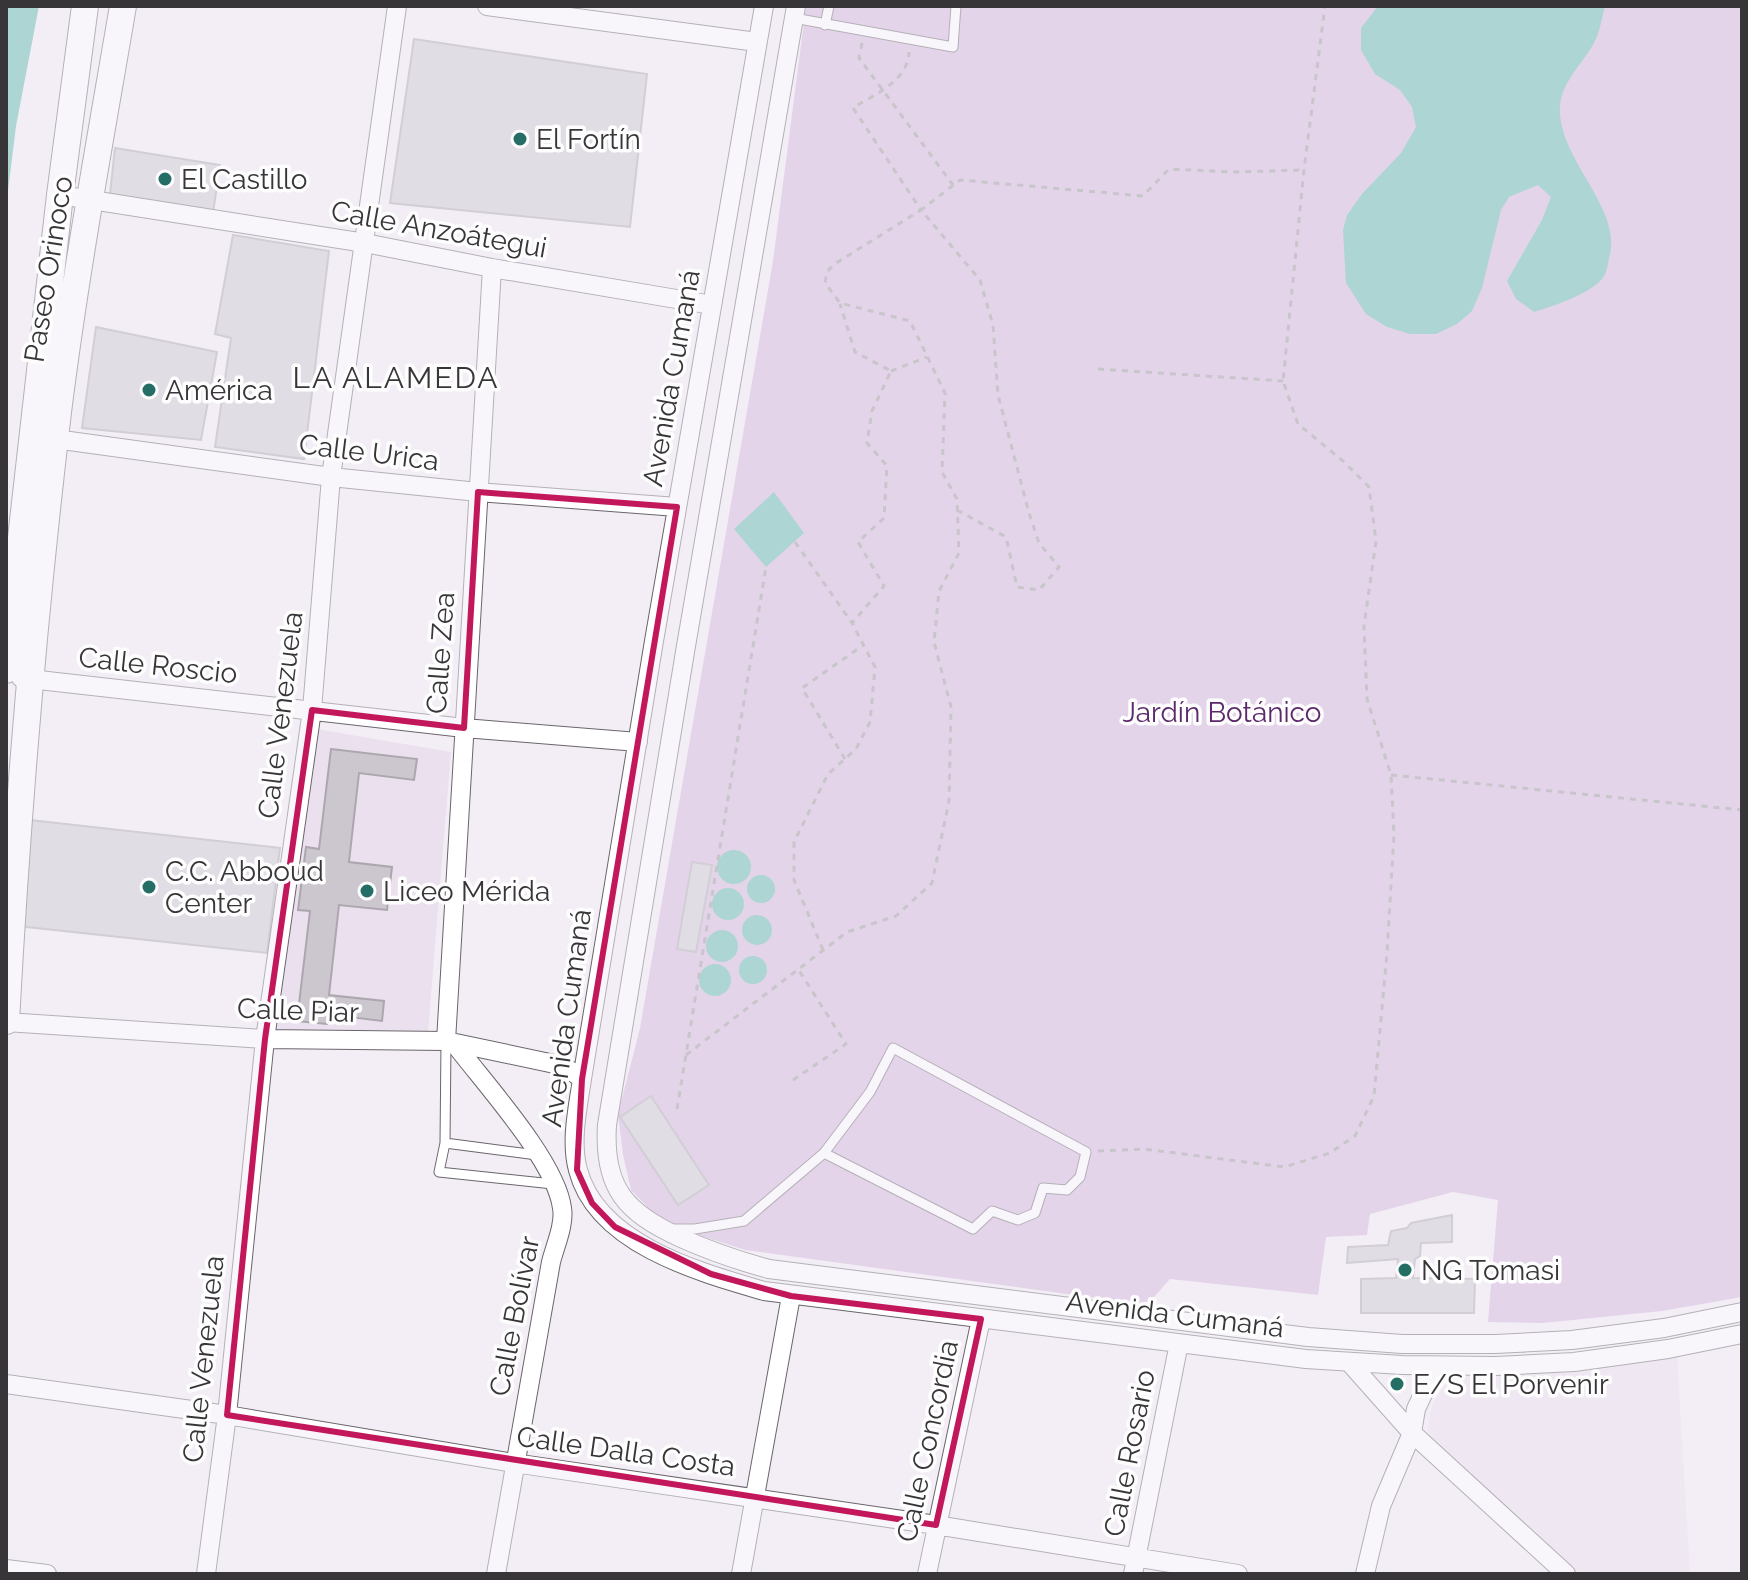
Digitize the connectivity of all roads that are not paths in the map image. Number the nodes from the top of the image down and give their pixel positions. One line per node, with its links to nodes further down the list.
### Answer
1 (85, 6): 11 (street, Paseo Orinoco)
2 (123, 6): 12 (street, Paseo Orinoco)
3 (397, 6): 13 (street, Calle Venezuela)
4 (487, 6): 10 (street)
5 (764, 6): 10 (street, Avenida Cumaná)
6 (829, 6): 9 (lane)
7 (956, 6): 9 (lane)
8 (795, 12): 9 (lane); 33 (street, Avenida Cumaná)
9 (825, 25)
10 (757, 42): 15 (street, Avenida Cumaná)
11 (60, 195): 12 (street, Calle Anzoátegui); 20 (street, Paseo Orinoco)
12 (91, 198): 13 (street, Calle Anzoátegui); 16 (street, Paseo Orinoco)
13 (365, 243): 14 (street, Calle Anzoátegui); 17 (street, Calle Venezuela)
14 (492, 268): 15 (street, Calle Anzoátegui); 18 (street, Calle Zea)
15 (712, 305): 19 (street, Avenida Cumaná)
16 (55, 439): 17 (street, Calle Urica); 21 (street, Paseo Orinoco)
17 (331, 477): 18 (street, Calle Urica); 22 (street, Calle Venezuela)
18 (478, 492): 19 (street, Calle Urica); 23 (street, Calle Zea)
19 (677, 507): 24 (street, Avenida Cumaná)
20 (6, 670)
21 (19, 678): 22 (street, Calle Roscio); 25 (street, Paseo Orinoco)
22 (312, 710): 23 (street, Calle Roscio); 26 (street, Calle Venezuela)
23 (464, 728): 24 (street, Calle Roscio); 27 (street, Calle Zea)
24 (638, 742): 28 (street, Avenida Cumaná)
25 (6, 1021): 26 (street, Calle Piar)
26 (265, 1039): 27 (street, Calle Piar); 42 (street, Calle Venezuela)
27 (450, 1042): 28 (street, Calle Piar); 29 (lane); 31 (street)
28 (582, 1079): 34 (street, Avenida Cumaná)
29 (445, 1143): 31 (lane); 32 (lane)
30 (824, 1153): 30 (lane); 33 (lane)
31 (540, 1155): 32 (street)
32 (557, 1184): 44 (street, Calle Bolívar)
33 (662, 1229): 35 (street, Avenida Cumaná)
34 (791, 1296): 36 (street, Avenida Cumaná); 45 (street)
35 (1742, 1312)
36 (981, 1319): 38 (street, Avenida Cumaná); 46 (street, Calle Concordia)
37 (1742, 1334): 40 (street, Avenida Cumaná)
38 (1179, 1343): 39 (street, Avenida Cumaná); 47 (street, Calle Rosario)
39 (1349, 1362): 40 (street, Avenida Cumaná); 43 (street)
40 (1436, 1366): 43 (street)
41 (6, 1384): 42 (street, Calle Dalla Costa)
42 (227, 1415): 44 (street, Calle Dalla Costa); 50 (street, Calle Venezuela)
43 (1412, 1433): 55 (street); 56 (street)
44 (514, 1463): 45 (street, Calle Dalla Costa); 51 (street, Calle Bolívar)
45 (755, 1498): 46 (street, Calle Dalla Costa); 52 (street)
46 (936, 1525): 47 (street, Calle Dalla Costa); 53 (street, Calle Concordia)
47 (1135, 1566): 54 (street, Calle Dalla Costa)
48 (6, 1569): 49 (street)
49 (47, 1574)
50 (206, 1574)
51 (496, 1574)
52 (741, 1574)
53 (927, 1574)
54 (1238, 1574)
55 (1365, 1574)
56 (1566, 1574)

